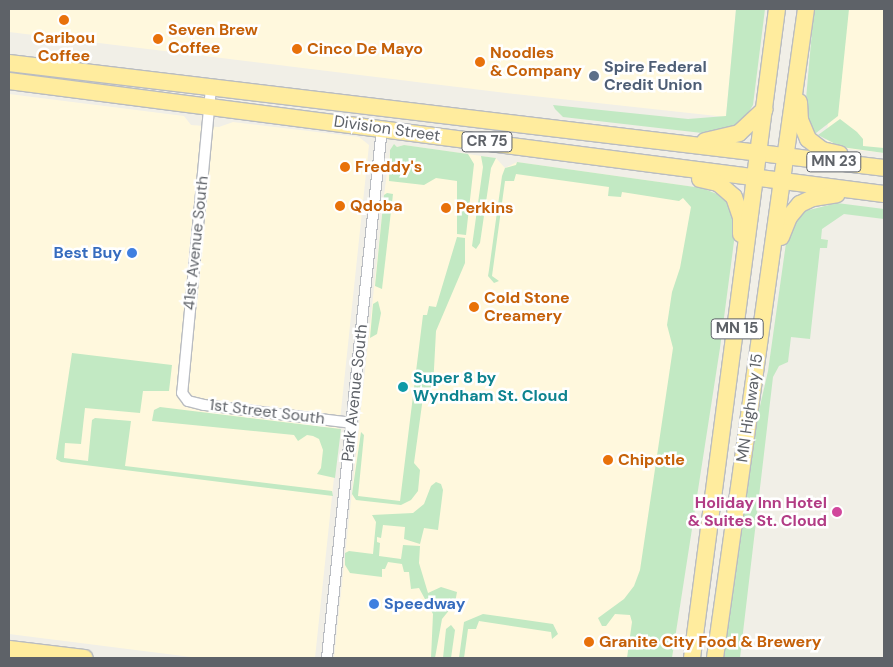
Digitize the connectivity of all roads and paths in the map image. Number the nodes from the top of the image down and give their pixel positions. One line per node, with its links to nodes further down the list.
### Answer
1 (777, 9): 8 (highway, MN Highway 15 / MN 15)
2 (806, 9): 4 (highway, MN Highway 15 / MN 15)
3 (9, 62): 6 (highway, Division Street / CR 75)
4 (796, 71): 12 (highway, MN Highway 15 / MN 15); 14 (highway)
5 (9, 81): 7 (highway, Division Street / CR 75)
6 (211, 88): 7 (street, 41st Avenue South); 10 (highway, Division Street / CR 75)
7 (209, 106): 9 (highway, Division Street / CR 75); 21 (street, 41st Avenue South)
8 (764, 109): 10 (highway); 11 (highway, MN Highway 15 / MN 15)
9 (382, 128): 13 (highway, Division Street / CR 75); 22 (street, Park Avenue South)
10 (688, 144): 11 (highway, Division Street / CR 75)
11 (759, 153): 12 (highway, Division Street / MN 23); 16 (highway, MN Highway 15 / MN 15)
12 (784, 156): 15 (highway, Division Street / MN 23); 17 (highway, MN Highway 15 / MN 15)
13 (614, 160): 16 (highway, Division Street / CR 75); 20 (highway)
14 (884, 160)
15 (884, 168)
16 (756, 178): 17 (highway, Division Street / MN 23); 20 (highway, MN Highway 15 / MN 15)
17 (782, 181): 18 (highway, Division Street / MN 23); 19 (highway, MN Highway 15 / MN 15)
18 (880, 193): 19 (highway)
19 (771, 260): 27 (highway, MN Highway 15 / MN 15)
20 (744, 278): 26 (highway, MN Highway 15 / MN 15)
21 (184, 398): 22 (street, 1st Street South)
22 (352, 423): 25 (street, Park Avenue South)
23 (9, 649): 24 (highway)
24 (84, 658)
25 (328, 658)
26 (692, 658)
27 (715, 658)

